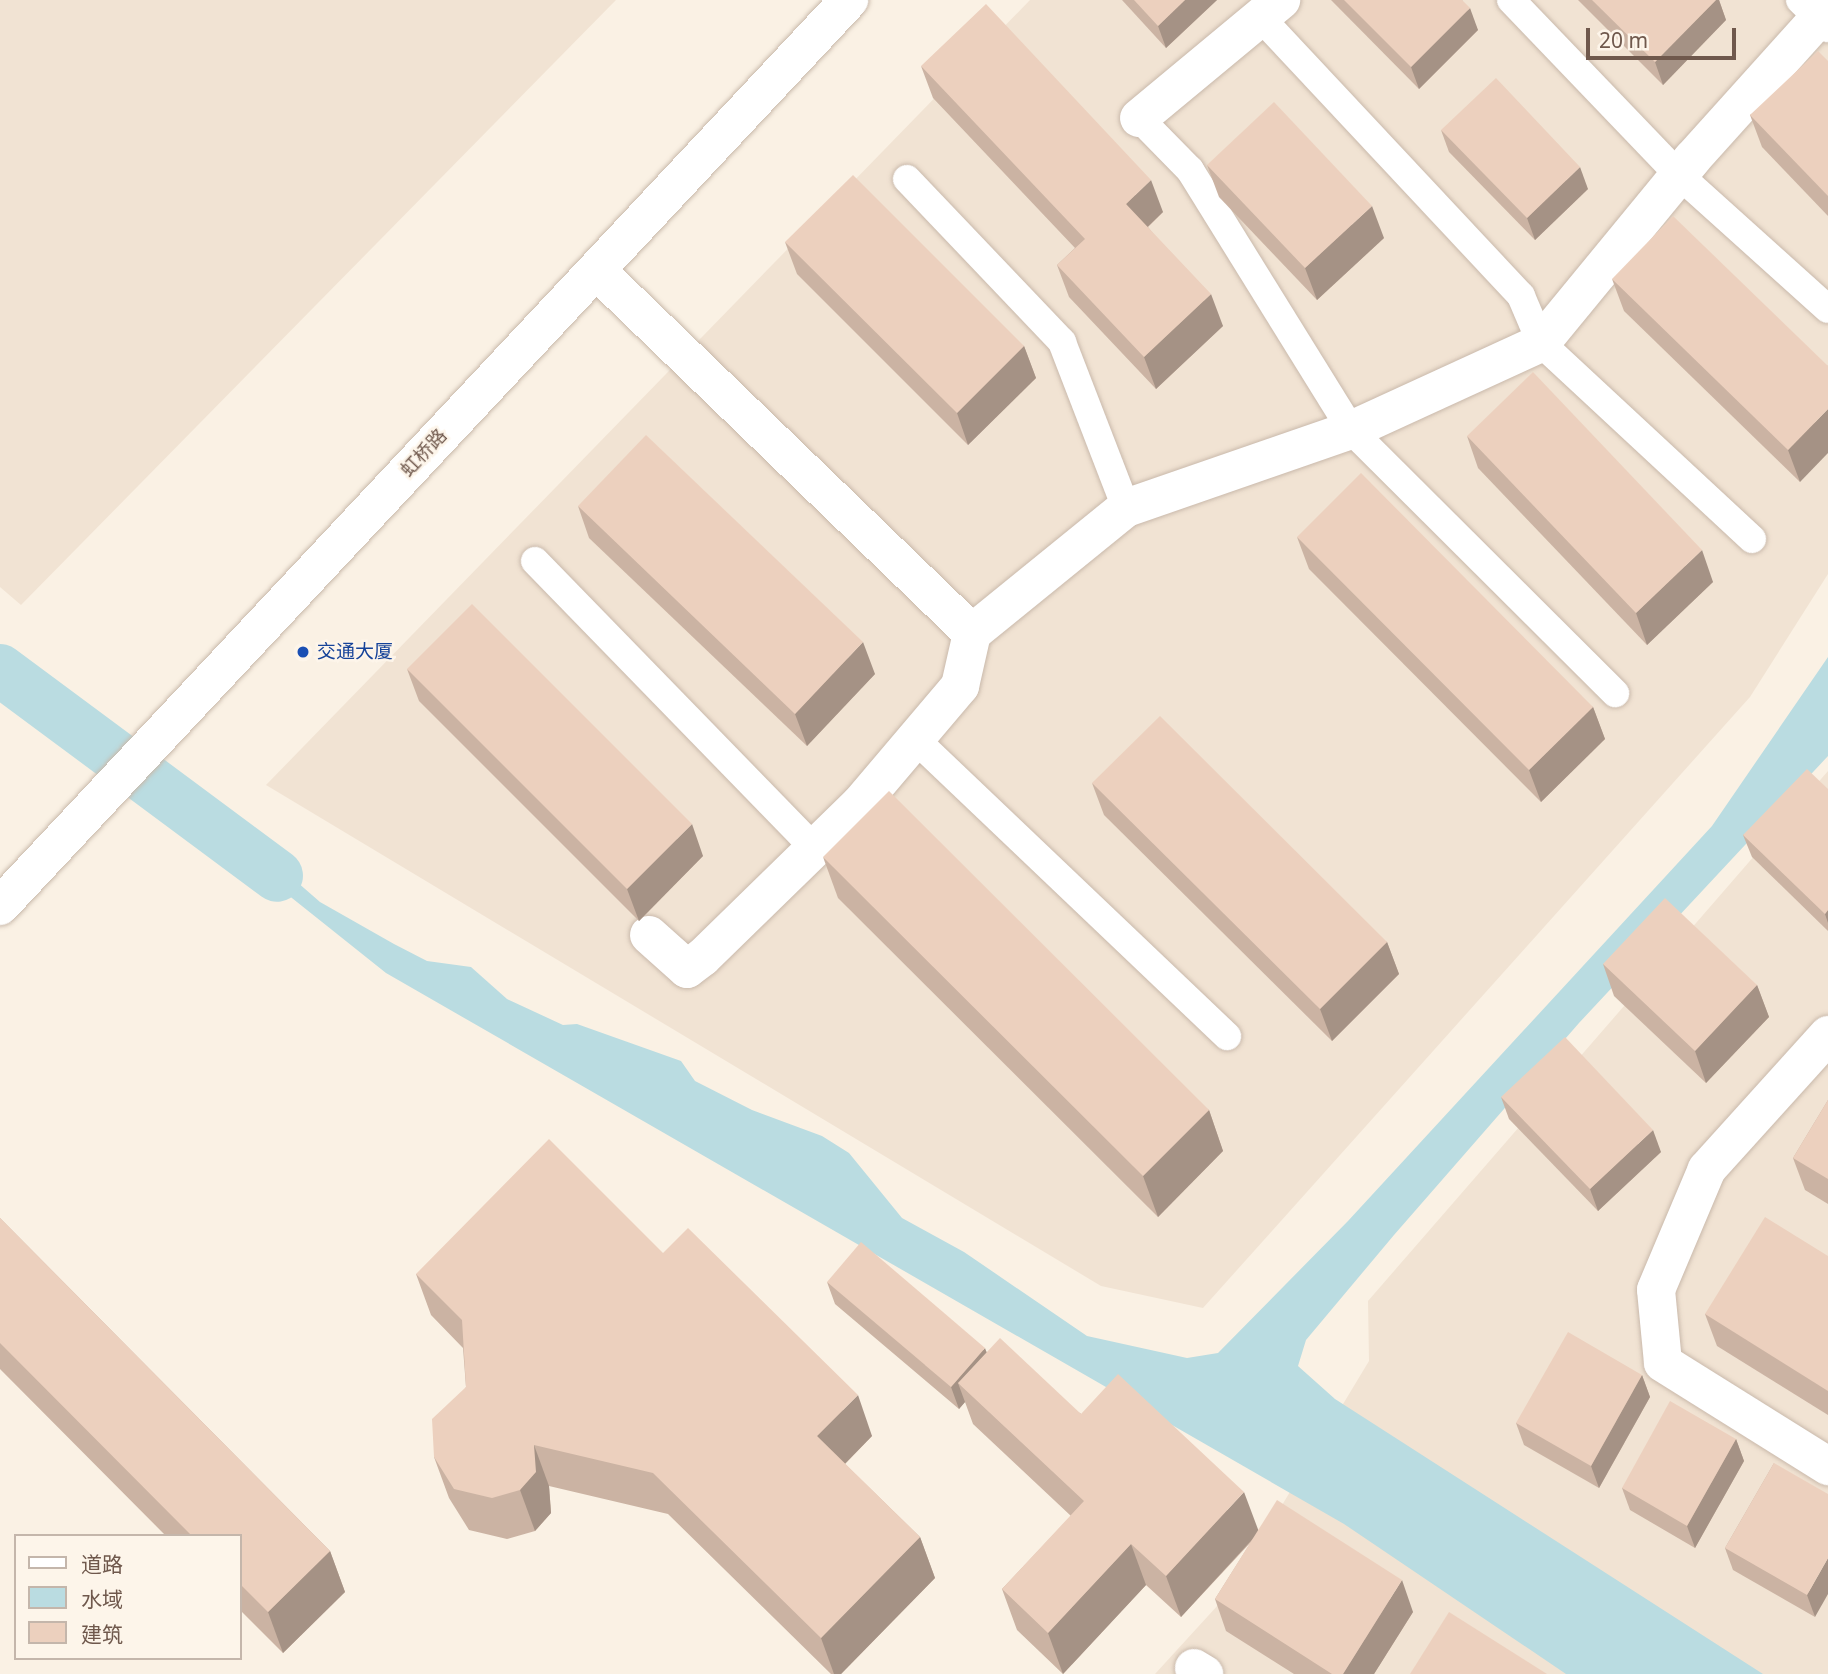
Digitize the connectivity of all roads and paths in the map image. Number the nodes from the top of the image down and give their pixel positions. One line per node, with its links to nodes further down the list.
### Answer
1 (849, 0): 8 (street, 虹桥路)
2 (1511, 0): 6 (lane)
3 (1272, 9): 5 (street); 10 (lane)
4 (1818, 14): 6 (street)
5 (1139, 118): 11 (lane)
6 (1679, 175): 9 (lane); 10 (street)
7 (907, 179): 12 (lane)
8 (596, 270): 15 (street); 19 (street, 虹桥路)
9 (1828, 310)
10 (1541, 343): 11 (street); 13 (lane)
11 (1351, 430): 12 (street); 16 (lane)
12 (1126, 508): 15 (street)
13 (1752, 539)
14 (535, 561): 18 (lane)
15 (972, 633): 17 (street)
16 (1615, 693)
17 (915, 739): 18 (street); 22 (lane)
18 (814, 848): 20 (street)
19 (0, 906)
20 (649, 935)
21 (1828, 1035): 23 (street)
22 (1227, 1036)
23 (1828, 1466)

